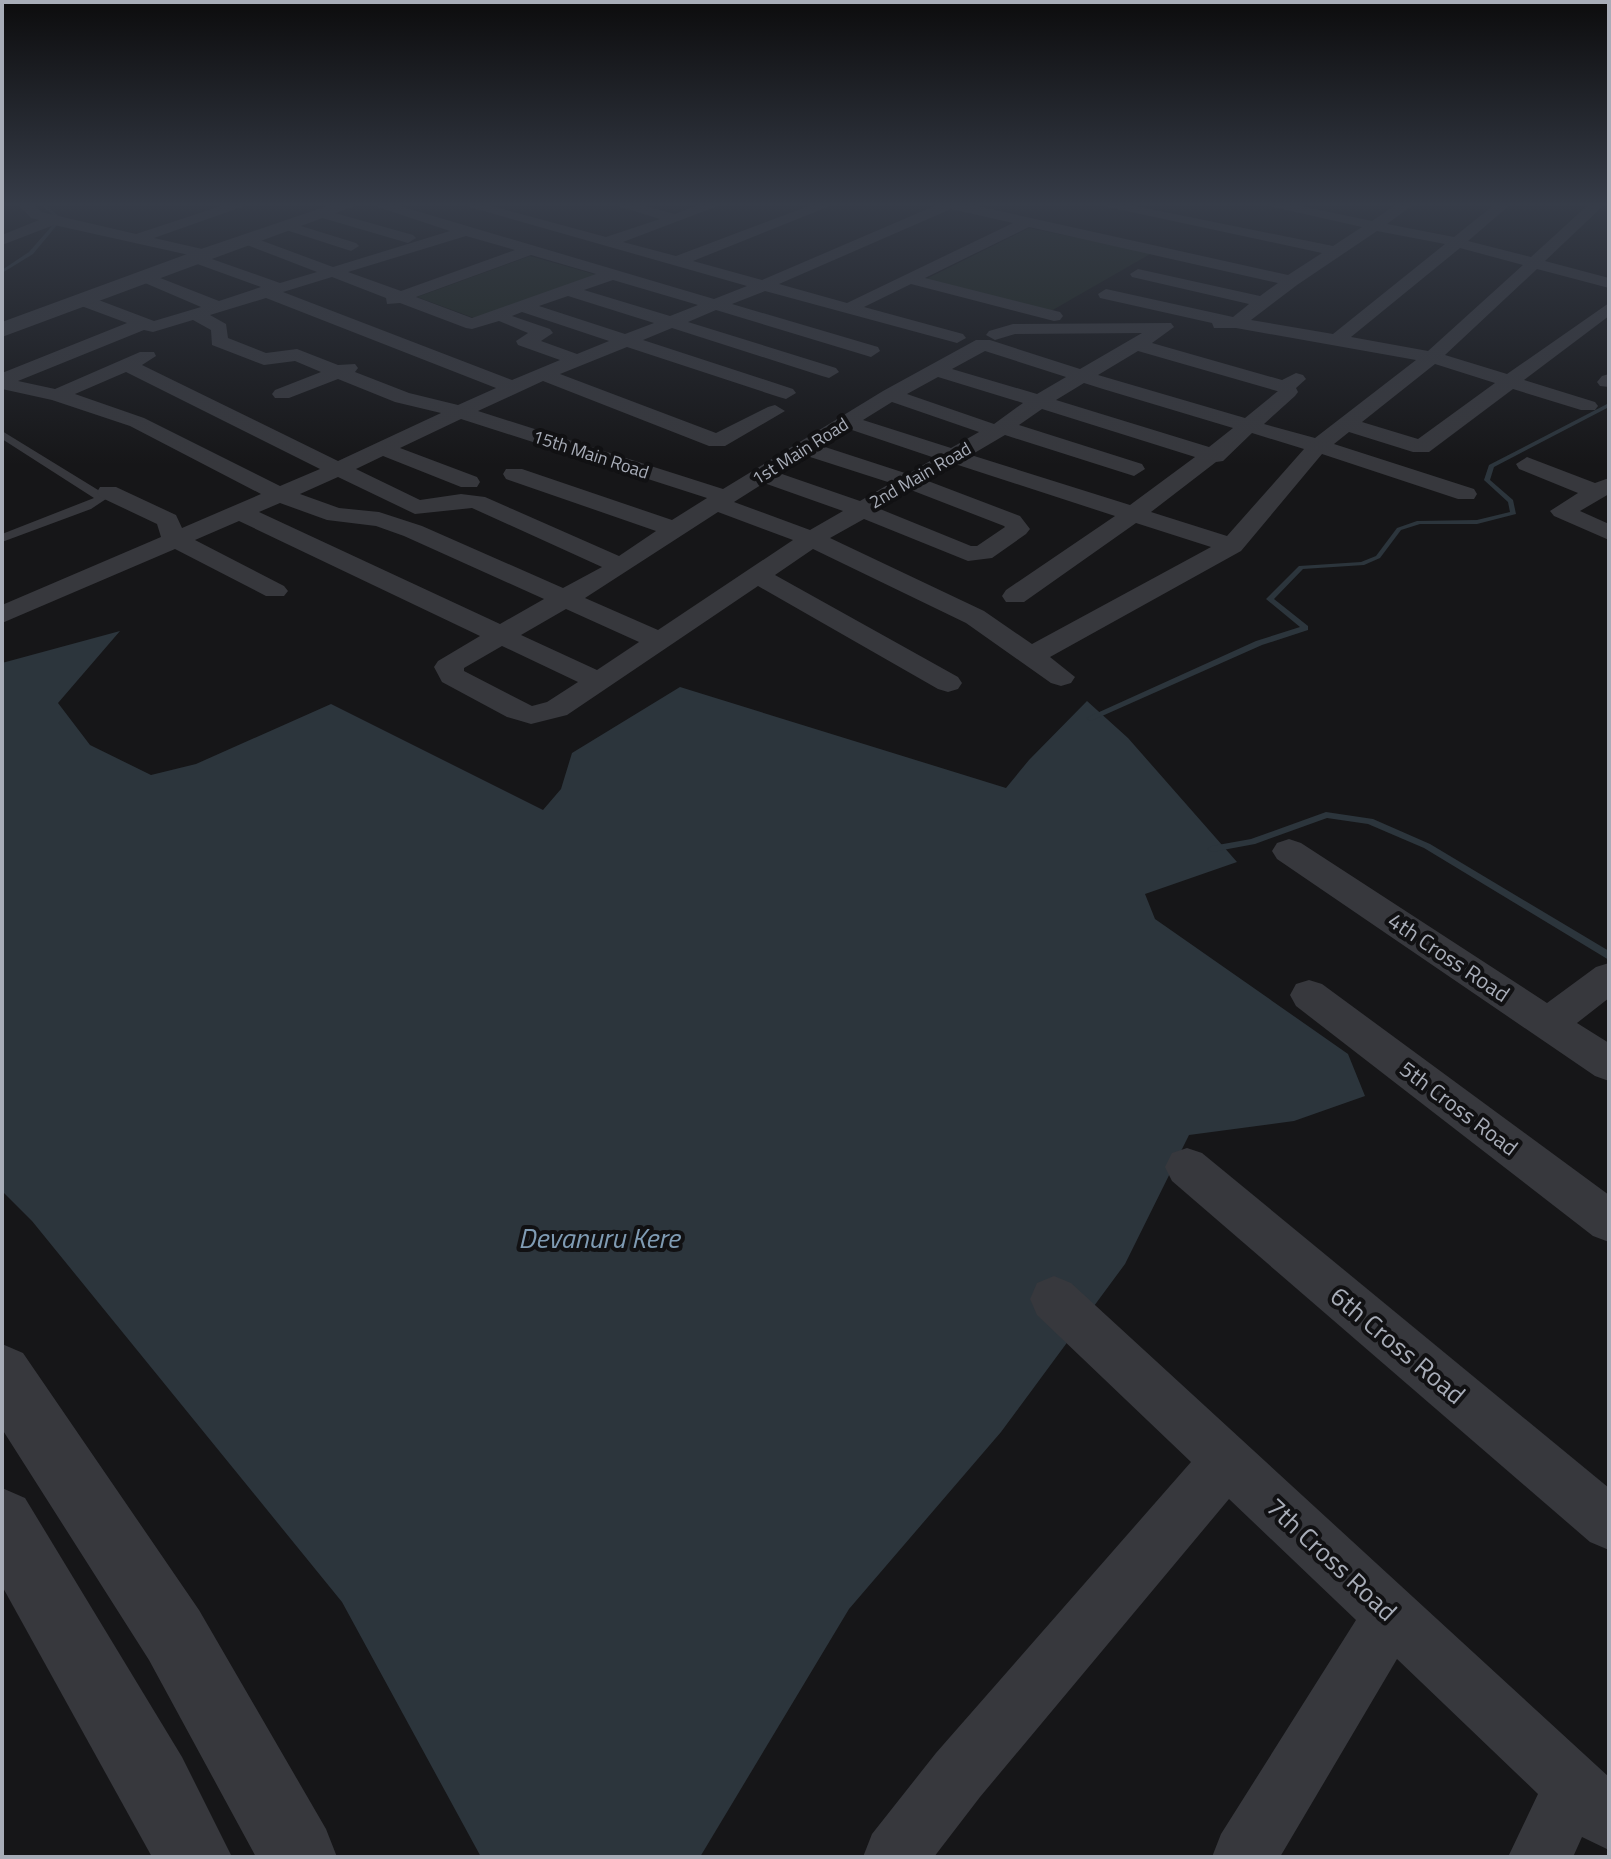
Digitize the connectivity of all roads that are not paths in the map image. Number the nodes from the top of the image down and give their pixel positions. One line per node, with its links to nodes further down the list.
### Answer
1 (107, 291): 20 (street)
2 (178, 291): 23 (street)
3 (265, 291): 23 (street)
4 (275, 291): 31 (street)
5 (387, 291): 19 (street)
6 (415, 291): 19 (street)
7 (565, 291): 24 (street)
8 (569, 291): 30 (street)
9 (667, 291): 22 (street)
10 (749, 291): 22 (street)
11 (784, 291): 26 (street)
12 (885, 291): 26 (street)
13 (954, 291): 29 (street)
14 (1111, 291): 32 (street)
15 (1212, 291): 21 (street)
16 (1278, 291): 21 (street)
17 (1397, 291): 40 (street)
18 (1505, 291): 47 (street)
19 (401, 296): 28 (street); 31 (street)
20 (82, 300): 33 (street); 37 (street)
21 (1262, 302): 32 (street)
22 (712, 305): 30 (street); 46 (street)
23 (215, 306): 27 (street)
24 (521, 306): 28 (street); 41 (street)
25 (1609, 308): 57 (street)
26 (847, 309): 36 (street)
27 (193, 313): 33 (street); 35 (street)
28 (495, 316): 48 (street)
29 (1061, 319): 34 (street); 39 (street)
30 (670, 322): 41 (street); 53 (street)
31 (342, 323): 44 (street)
32 (1236, 323): 34 (street); 40 (street)
33 (142, 324): 58 (street)
34 (1165, 327): 42 (street, 2nd Main Road)
35 (220, 328): 38 (street); 52 (street, 15th Main Road)
36 (918, 328): 39 (street); 46 (street)
37 (2, 330)
38 (195, 337)
39 (989, 340): 51 (street, 1st Main Road); 56 (street)
40 (1337, 340): 47 (street)
41 (625, 341): 45 (street); 65 (street)
42 (1136, 344): 49 (street, 2nd Main Road); 54 (street)
43 (168, 347): 50 (street)
44 (406, 347): 52 (street); 59 (street)
45 (599, 351): 48 (street); 65 (street)
46 (871, 351): 53 (street)
47 (1432, 357): 57 (street); 67 (street)
48 (577, 360): 55 (street)
49 (1103, 363): 54 (street); 56 (street, 2nd Main Road)
50 (127, 365): 61 (street); 79 (street)
51 (937, 370): 62 (street, 1st Main Road); 63 (street)
52 (339, 372): 60 (street); 66 (street, 15th Main Road)
53 (829, 372): 65 (street)
54 (1237, 373): 68 (street)
55 (543, 374): 59 (street); 65 (street)
56 (1082, 376): 63 (street, 2nd Main Road); 68 (street)
57 (1510, 381): 64 (street); 67 (street)
58 (2, 382): 61 (street)
59 (512, 387): 66 (street)
60 (282, 394)
61 (57, 395): 86 (street)
62 (890, 395): 69 (street, 1st Main Road); 70 (street)
63 (1040, 401): 70 (street, 2nd Main Road); 76 (street)
64 (1588, 406)
65 (783, 409): 69 (street)
66 (457, 411): 74 (street); 88 (street, 15th Main Road)
67 (1346, 424): 72 (street)
68 (1251, 425): 72 (street); 76 (street)
69 (840, 426): 73 (street, 1st Main Road); 75 (street)
70 (999, 429): 75 (street, 2nd Main Road); 78 (street)
71 (2, 434): 94 (lane)
72 (1318, 446): 87 (street); 97 (street)
73 (805, 448): 81 (street, 1st Main Road); 82 (street)
74 (383, 449): 79 (street); 83 (street)
75 (950, 456): 82 (street, 2nd Main Road); 91 (street)
76 (1215, 456): 91 (street)
77 (1527, 464): 84 (street)
78 (1134, 469)
79 (336, 470): 86 (street); 98 (street)
80 (514, 474): 92 (street)
81 (762, 475): 88 (street, 1st Main Road); 89 (street)
82 (908, 481): 89 (street, 2nd Main Road); 89 (street)
83 (469, 482)
84 (1603, 488): 93 (street)
85 (108, 492): 95 (street)
86 (278, 494): 90 (street); 102 (street)
87 (1466, 494)
88 (721, 500): 92 (street, 1st Main Road); 96 (street, 15th Main Road)
89 (861, 509): 96 (street, 2nd Main Road)
90 (237, 511): 95 (street); 105 (street)
91 (1133, 516): 97 (street); 101 (street)
92 (674, 529): 98 (street, 1st Main Road)
93 (1609, 533)
94 (2, 538)
95 (174, 539): 100 (street); 103 (street)
96 (812, 539): 99 (street, 2nd Main Road); 106 (street, 15th Main Road)
97 (1232, 546): 106 (street)
98 (621, 566): 102 (street, 1st Main Road)
99 (757, 575): 104 (street, 2nd Main Road); 109 (street)
100 (275, 591)
101 (1015, 596)
102 (565, 598): 104 (street); 105 (street, 1st Main Road)
103 (2, 615)
104 (668, 634): 108 (street, 2nd Main Road)
105 (498, 637): 108 (street); 108 (street, 2nd Main Road)
106 (1031, 656): 107 (street, 15th Main Road)
107 (1061, 677)
108 (598, 681)
109 (948, 683)
110 (1289, 851): 113 (street, 4th Cross Road)
111 (1606, 978): 113 (street)
112 (1309, 995): 116 (street, 5th Cross Road)
113 (1548, 1024): 114 (street, 4th Cross Road)
114 (1609, 1064)
115 (1187, 1167): 121 (street, 6th Cross Road)
116 (1609, 1221)
117 (1054, 1299): 119 (street, 7th Cross Road)
118 (2, 1374): 125 (street)
119 (1227, 1461): 122 (street, 7th Cross Road); 126 (street)
120 (2, 1521): 124 (street)
121 (1609, 1523)
122 (1391, 1615): 123 (street, 7th Cross Road); 127 (street)
123 (1592, 1803): 128 (street)
124 (193, 1857)
125 (298, 1857)
126 (895, 1857)
127 (1244, 1857)
128 (1540, 1857)

